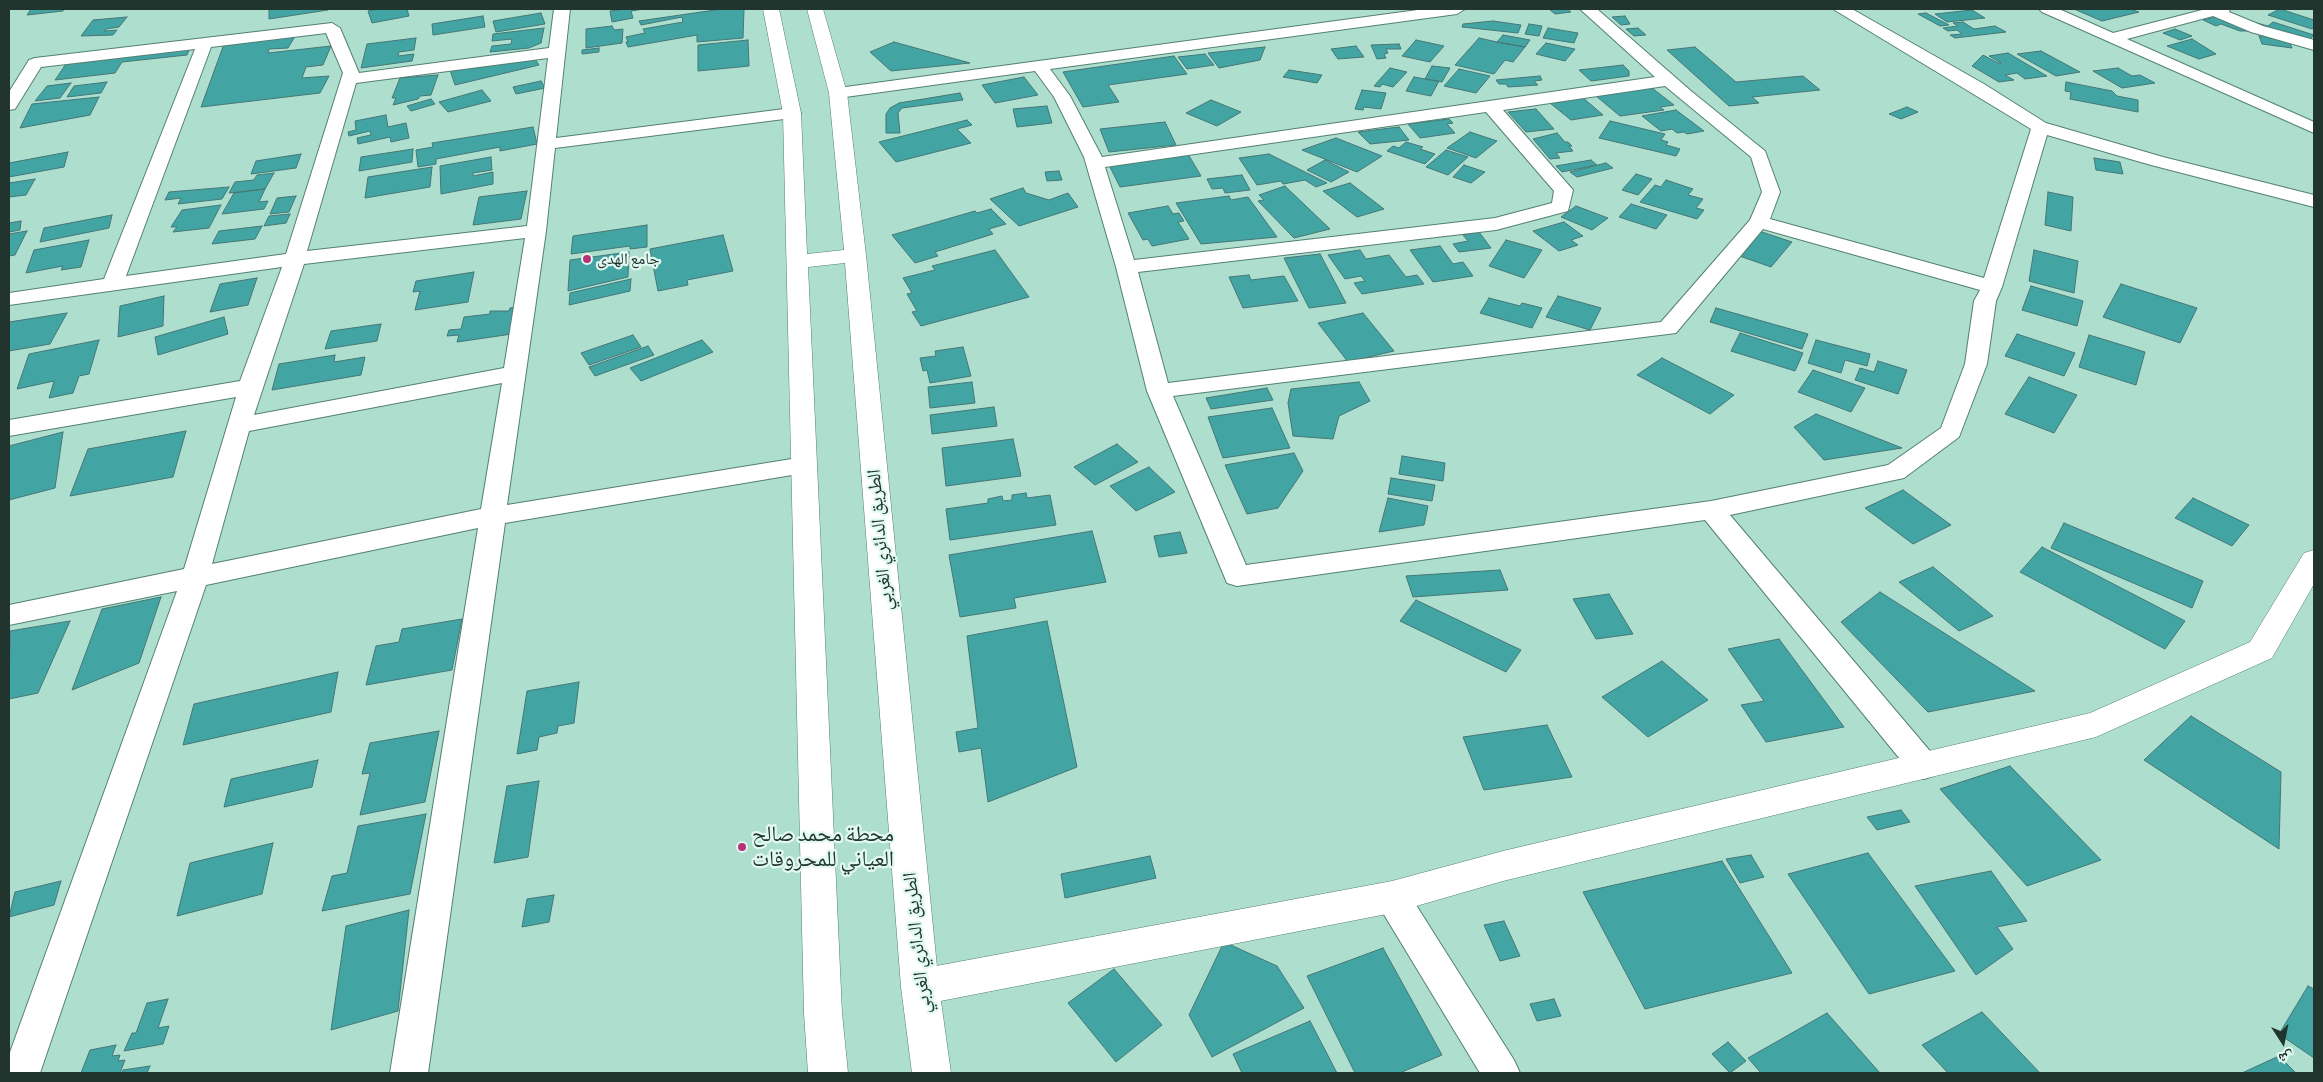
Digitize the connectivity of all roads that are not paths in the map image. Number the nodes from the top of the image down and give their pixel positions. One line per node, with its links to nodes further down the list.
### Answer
1 (562, 9): 15 (street)
2 (771, 9): 22 (main road)
3 (815, 9): 19 (main road, الطريق الدائري الغربي)
4 (1457, 9): 10 (street)
5 (1588, 9): 18 (street)
6 (1841, 9): 23 (street)
7 (2047, 9): 12 (street)
8 (2237, 9): 11 (street)
9 (2218, 10): 12 (street); 14 (street)
10 (1417, 11): 16 (street)
11 (2314, 32)
12 (2112, 38): 24 (street)
13 (205, 42): 17 (street); 20 (street); 34 (street)
14 (2314, 45)
15 (557, 52): 17 (street); 25 (street)
16 (1038, 66): 19 (street); 26 (street)
17 (349, 79): 31 (street)
18 (1668, 80): 21 (street); 28 (street)
19 (838, 93): 30 (main road, الطريق الدائري الغربي)
20 (9, 106)
21 (1490, 106): 26 (street); 33 (street)
22 (792, 113): 25 (street); 32 (main road)
23 (2040, 127): 27 (street); 35 (street)
24 (2314, 128)
25 (547, 144): 29 (street)
26 (1094, 163): 33 (street)
27 (2314, 201)
28 (1759, 222): 35 (street); 39 (street)
29 (536, 231): 31 (street); 37 (street)
30 (855, 255): 32 (main road); 50 (main road, الطريق الدائري الغربي)
31 (295, 259): 34 (street); 38 (street)
32 (796, 262): 42 (main road)
33 (1126, 267): 39 (street)
34 (112, 284): 36 (street)
35 (1992, 288): 43 (street)
36 (9, 299)
37 (515, 373): 40 (street); 44 (street)
38 (250, 386): 40 (street); 41 (street)
39 (1159, 391): 43 (street)
40 (240, 425): 46 (street)
41 (9, 428)
42 (804, 465): 44 (street); 53 (main road)
43 (1711, 510): 48 (street)
44 (494, 516): 46 (street); 52 (street)
45 (2314, 560): 48 (main road)
46 (196, 577): 47 (street); 51 (street)
47 (9, 615)
48 (1924, 766): 49 (main road)
49 (1392, 897): 50 (main road); 55 (street)
50 (920, 987): 54 (main road, الطريق الدائري الغربي)
51 (21, 1073)
52 (409, 1073)
53 (828, 1073)
54 (932, 1073)
55 (1501, 1073)

